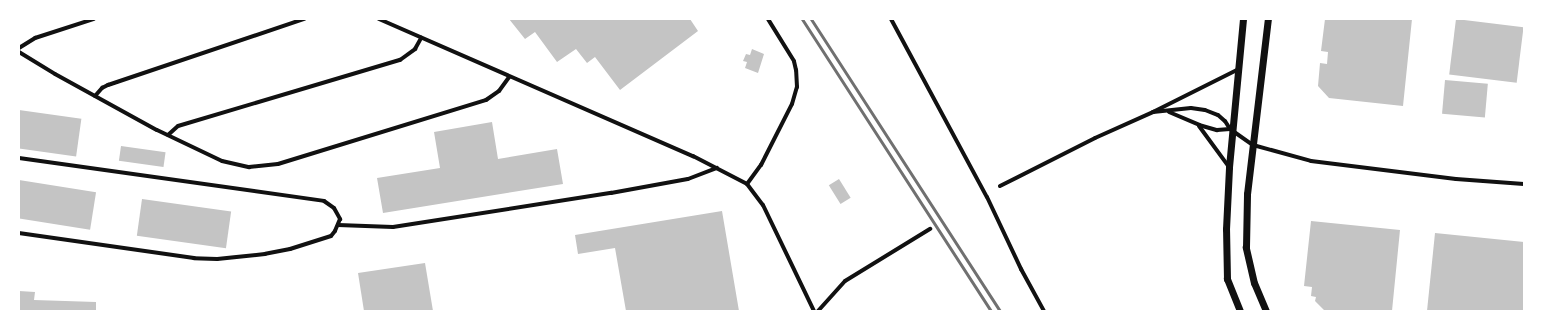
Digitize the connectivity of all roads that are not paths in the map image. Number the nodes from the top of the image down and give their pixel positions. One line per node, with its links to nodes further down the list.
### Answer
1 (94, 19): 9 (street)
2 (304, 19): 13 (street)
3 (379, 19): 8 (street)
4 (768, 19): 23 (street)
5 (891, 19): 31 (street)
6 (1243, 19): 11 (street)
7 (1268, 19): 19 (street)
8 (421, 38): 12 (street); 18 (street)
9 (19, 48)
10 (19, 52): 13 (street)
11 (1238, 69): 15 (street); 17 (street)
12 (509, 77): 18 (street); 22 (street)
13 (95, 96): 18 (street)
14 (1168, 111): 15 (street); 16 (street); 17 (street)
15 (1153, 112): 25 (street)
16 (1199, 125): 17 (street); 21 (street)
17 (1232, 130): 19 (street); 21 (street)
18 (168, 135)
19 (1253, 145): 24 (street); 33 (street)
20 (19, 158): 26 (street)
21 (1229, 167): 32 (street)
22 (717, 168): 23 (street); 26 (street)
23 (747, 184): 29 (street)
24 (1524, 184)
25 (1000, 186)
26 (338, 225): 28 (street)
27 (930, 229): 30 (street)
28 (19, 233)
29 (814, 311)
30 (818, 311)
31 (1044, 311)
32 (1240, 311)
33 (1266, 311)

